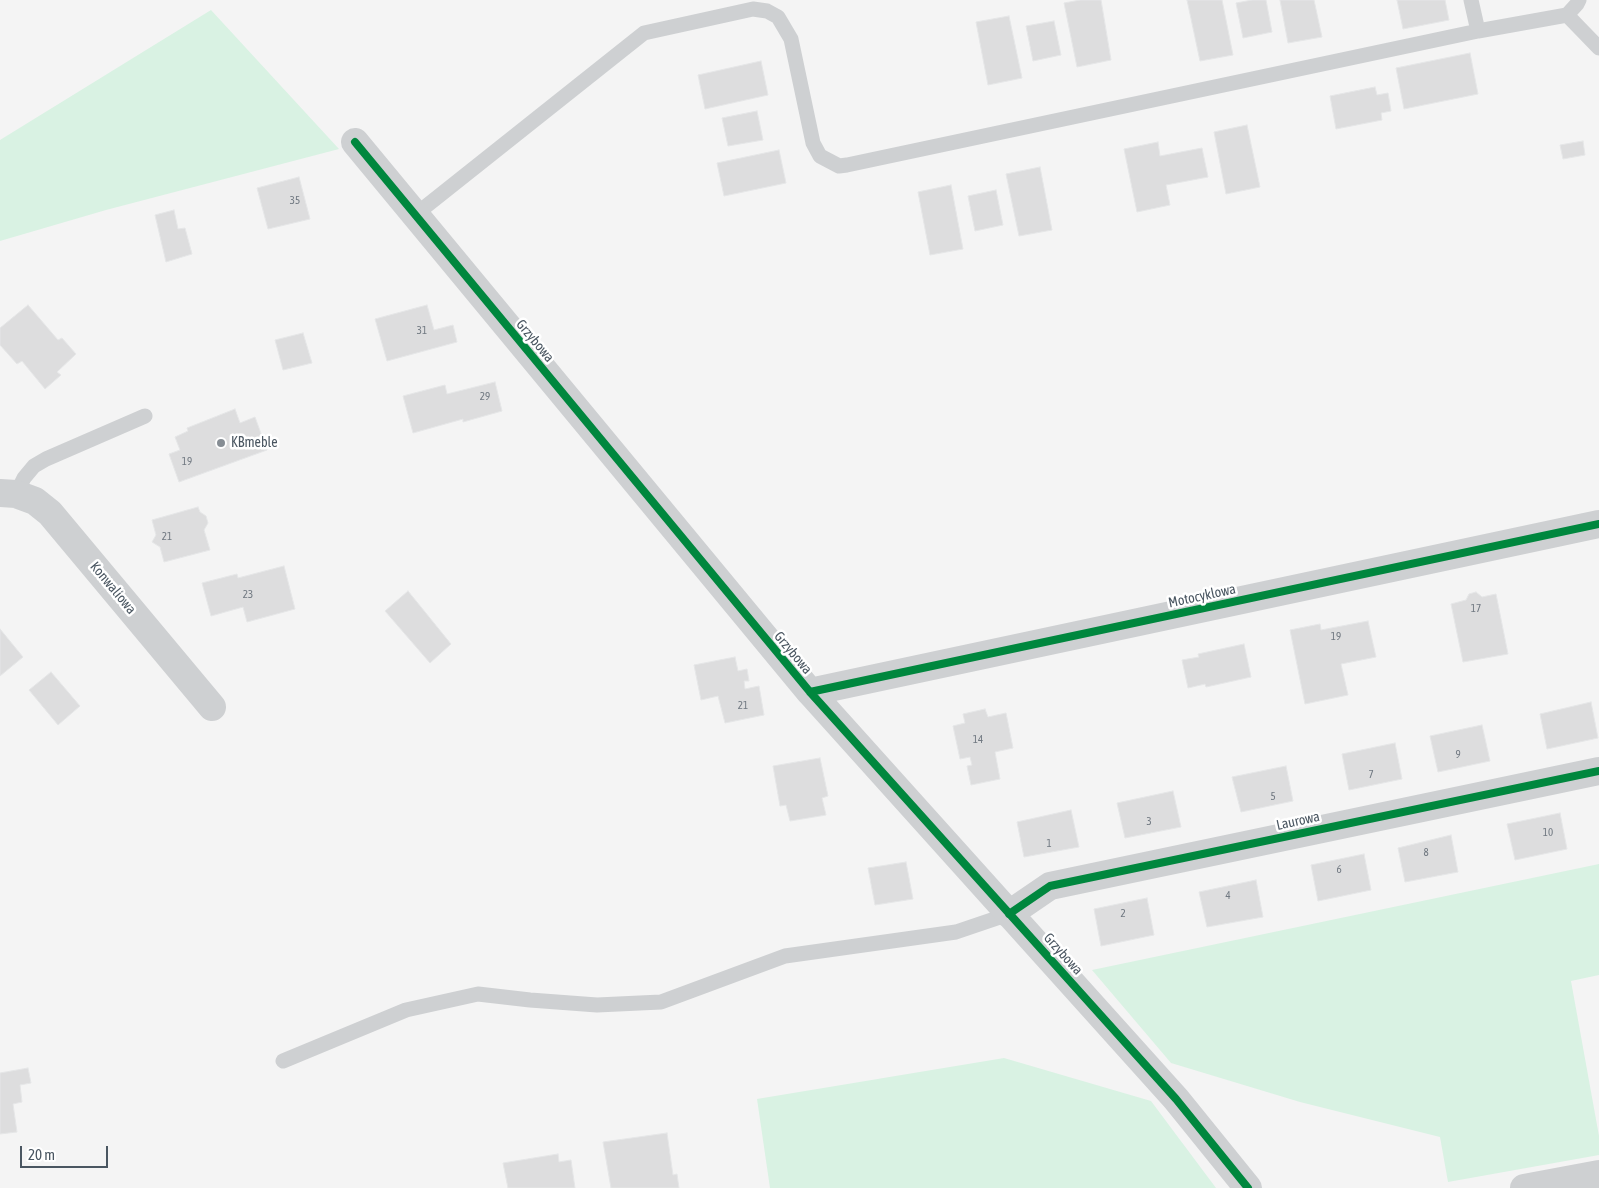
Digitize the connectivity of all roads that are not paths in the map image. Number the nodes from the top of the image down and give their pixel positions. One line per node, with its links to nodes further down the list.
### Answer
1 (1471, 0): 4 (lane)
2 (1578, 0): 3 (lane)
3 (1567, 15): 4 (lane); 5 (lane)
4 (1478, 31): 7 (lane)
5 (1599, 48)
6 (355, 142): 7 (street, Grzybowa)
7 (415, 215): 11 (street, Grzybowa)
8 (144, 416): 9 (lane)
9 (8, 493): 12 (street, Konwaliowa)
10 (1599, 524): 11 (street, Motocyklowa)
11 (810, 692): 14 (street, Grzybowa)
12 (212, 707)
13 (1599, 771): 14 (street, Laurowa)
14 (1009, 914): 15 (lane); 17 (street, Grzybowa)
15 (283, 1061)
16 (1599, 1174): 18 (street)
17 (1248, 1188)
18 (1524, 1188)

